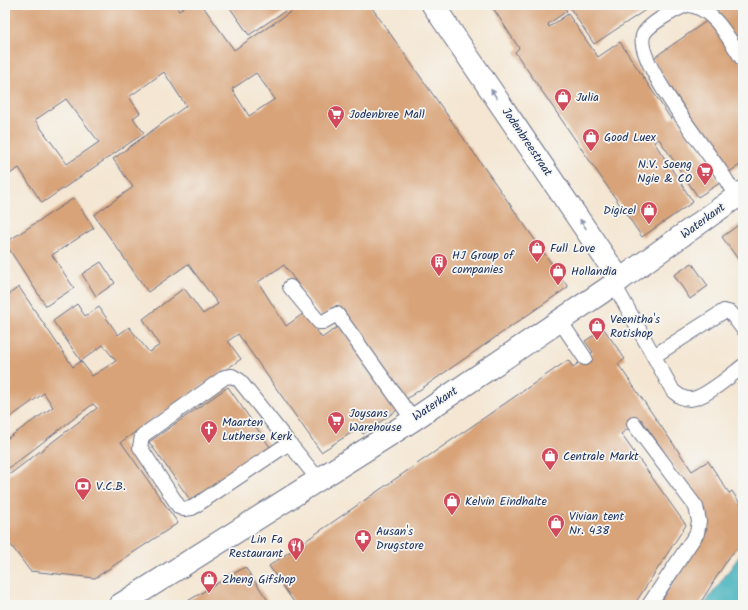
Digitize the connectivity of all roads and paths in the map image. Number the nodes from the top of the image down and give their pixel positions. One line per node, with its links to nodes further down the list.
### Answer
1 (433, 5): 6 (main road, Jodenbreestraat, one-way to 1)
2 (687, 5): 5 (lane)
3 (690, 5): 4 (lane)
4 (743, 60)
5 (741, 198): 6 (main road, Waterkant)
6 (617, 282): 8 (main road, Waterkant); 10 (lane)
7 (290, 287): 13 (lane)
8 (560, 321): 11 (lane); 13 (main road, Waterkant)
9 (743, 330): 10 (lane)
10 (654, 356): 12 (lane)
11 (585, 358)
12 (743, 366)
13 (413, 420): 16 (main road, Waterkant)
14 (634, 424): 18 (lane)
15 (289, 442): 15 (lane); 16 (lane)
16 (318, 479): 17 (main road, Waterkant)
17 (120, 605)
18 (649, 605)

